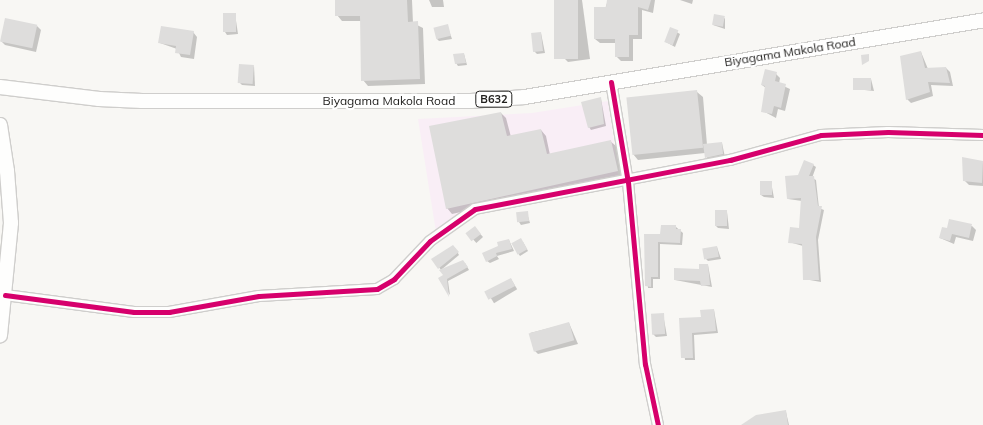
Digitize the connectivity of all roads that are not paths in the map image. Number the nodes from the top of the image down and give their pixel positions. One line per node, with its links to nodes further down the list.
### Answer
1 (983, 20): 2 (main road, Biyagama Makola Road / B632)
2 (611, 82): 3 (main road, Biyagama Makola Road / B632); 6 (street)
3 (0, 87)
4 (0, 126): 7 (main road)
5 (983, 135): 6 (street)
6 (628, 182): 7 (street); 9 (street)
7 (5, 295): 8 (main road)
8 (0, 335)
9 (658, 425)

